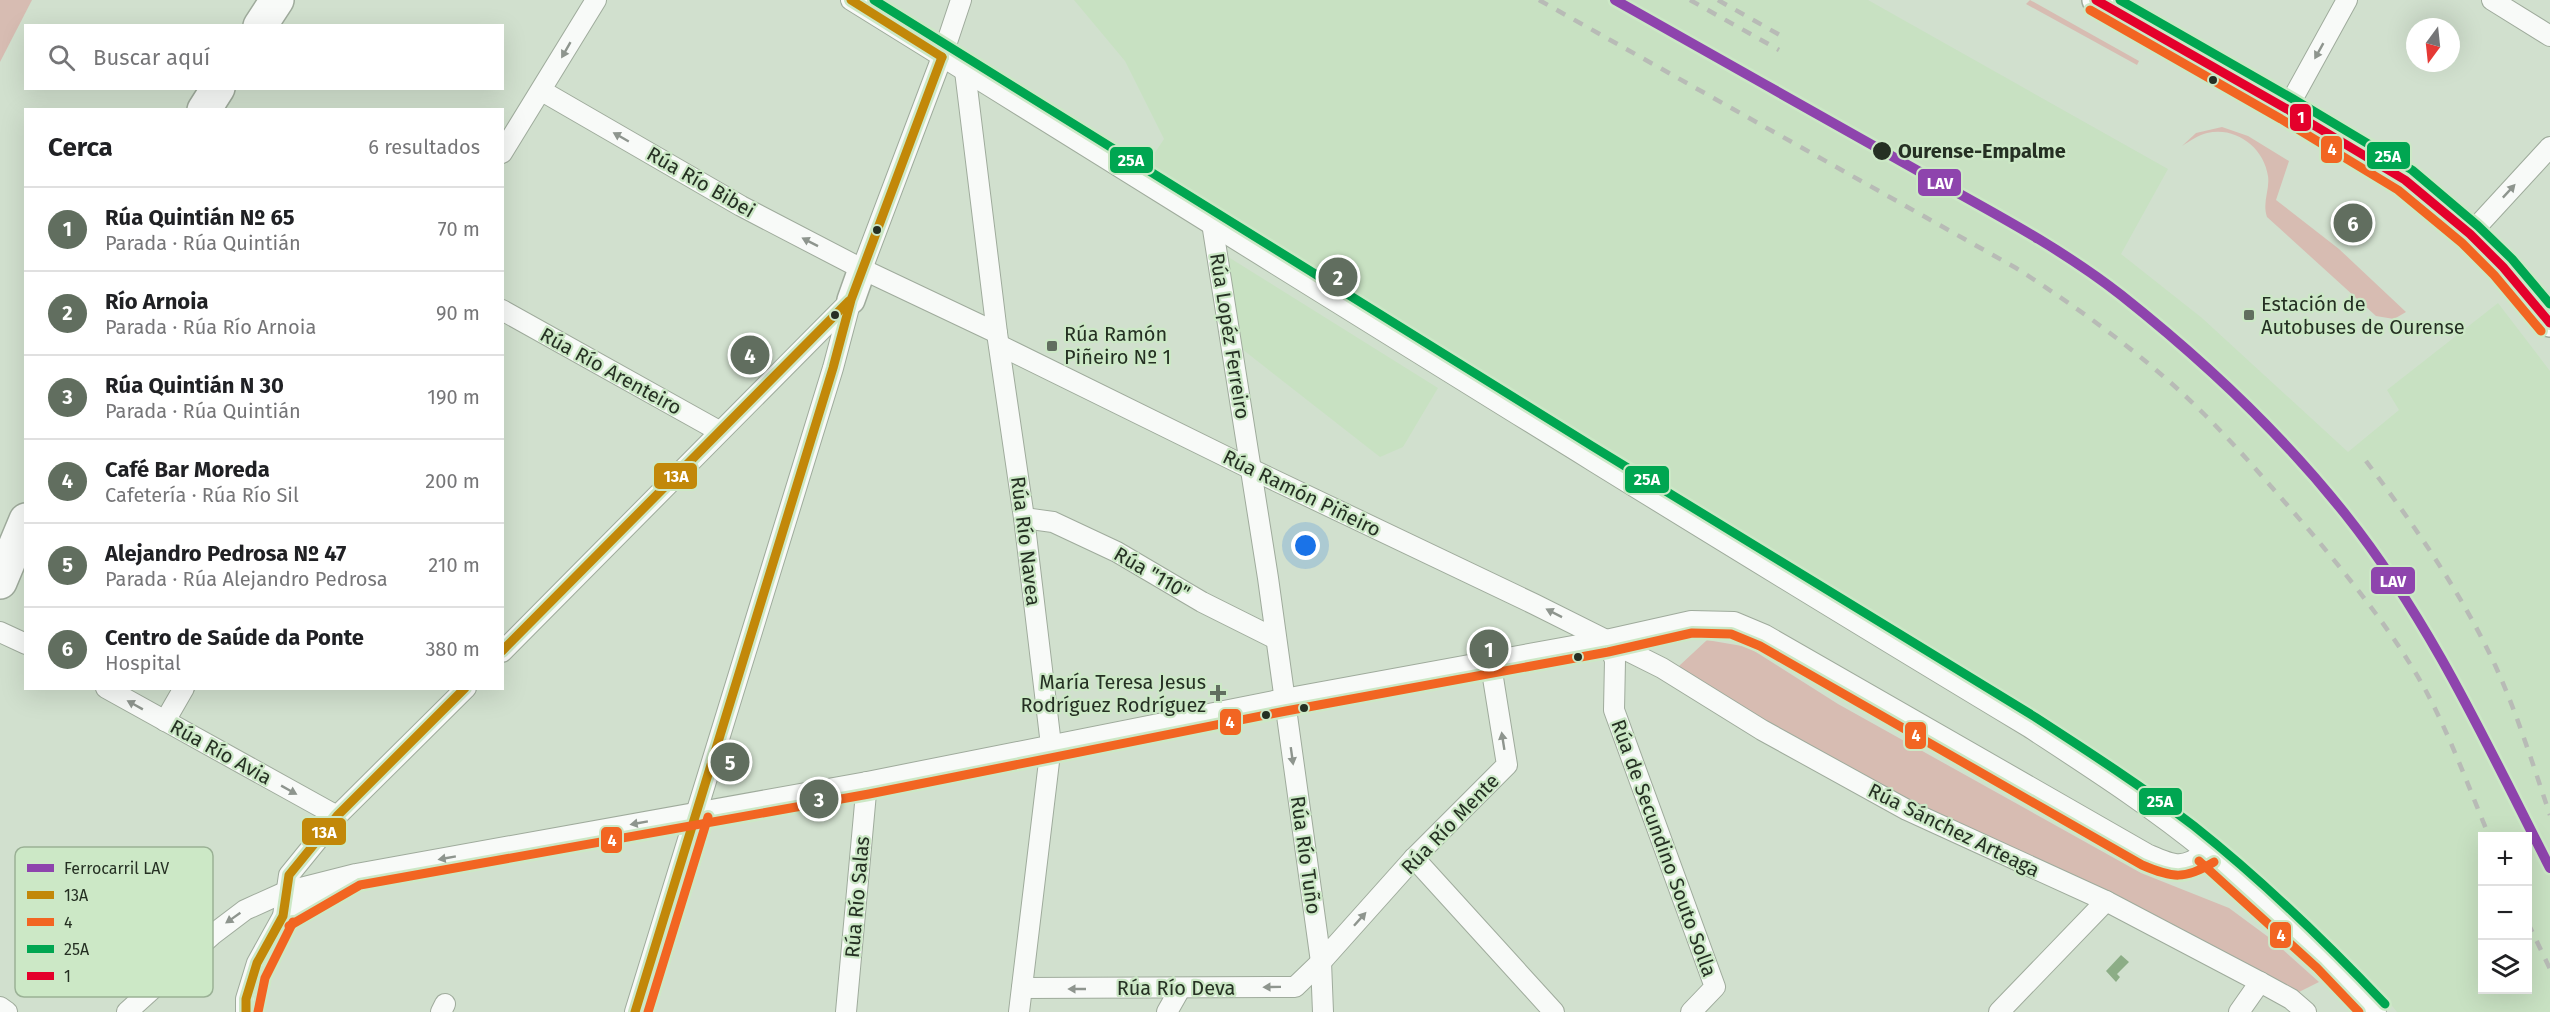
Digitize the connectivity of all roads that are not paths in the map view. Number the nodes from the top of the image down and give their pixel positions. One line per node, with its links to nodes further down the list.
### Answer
1 (277, 0): 8 (highway)
2 (596, 0): 13 (street, one-way to 13)
3 (851, 0): 10 (street)
4 (961, 0): 10 (street)
5 (2096, 0): 15 (main road)
6 (2347, 0): 15 (street, one-way to 15)
7 (2492, 0): 9 (street)
8 (261, 24)
9 (2550, 36)
10 (942, 57): 11 (street); 20 (street)
11 (964, 71): 18 (street); 24 (street, Rúa Río Navea)
12 (217, 90): 14 (highway)
13 (542, 91): 17 (street); 20 (street, Rúa Río Bibei, one-way to 13)
14 (205, 108)
15 (2287, 109): 19 (main road)
16 (2550, 147): 19 (street, one-way to 16)
17 (504, 150)
18 (1212, 223): 28 (street, Rúa Lopéz Ferreiro); 47 (street)
19 (2470, 234): 23 (main road)
20 (862, 269): 21 (main road); 24 (street, Rúa Río Bibei)
21 (850, 300): 25 (street); 26 (street)
22 (504, 311): 27 (street, Rúa Río Arenteiro)
23 (2550, 323)
24 (998, 339): 28 (street, Rúa Ramón Piñeiro); 29 (street, Rúa Río Navea)
25 (810, 340): 26 (street); 27 (street)
26 (836, 356): 45 (street)
27 (719, 431): 36 (street)
28 (1251, 469): 33 (street, Rúa Lopéz Ferreiro); 34 (street, Rúa Ramón Piñeiro, one-way to 28)
29 (1024, 518): 33 (street, Rúa "110"); 43 (street, Rúa Río Navea)
30 (24, 525): 31 (highway)
31 (0, 582)
32 (0, 632): 35 (street)
33 (1276, 639): 41 (street, Rúa Lopéz Ferreiro)
34 (1606, 640): 37 (street); 47 (street); 51 (street, Rúa Sánchez Arteaga); 69 (street, Rúa de Secundino Souto Solla)
35 (24, 643)
36 (504, 650)
37 (1490, 659): 41 (street); 48 (street, Rúa Río Mente, one-way to 37)
38 (110, 690): 42 (street, Rúa Río Avia, one-way to 38)
39 (183, 690): 42 (street)
40 (464, 690): 46 (street)
41 (1284, 699): 43 (street); 54 (street, Rúa Río Tuño, one-way to 54)
42 (165, 721): 46 (street, Rúa Río Avia, one-way to 46)
43 (1051, 745): 44 (street); 56 (street, Rúa Río Navea)
44 (867, 782): 45 (street); 64 (street, Rúa Río Salas)
45 (697, 813): 49 (street, one-way to 49); 63 (street)
46 (337, 816): 50 (street)
47 (2207, 852): 73 (street)
48 (1414, 858): 54 (street, Rúa Río Mente, one-way to 48); 68 (street)
49 (356, 874): 50 (street); 52 (street)
50 (285, 892): 52 (street); 53 (street, one-way to 53)
51 (2106, 901): 55 (street, Rúa Sánchez Arteaga); 70 (street)
52 (283, 916): 62 (street)
53 (213, 935)
54 (1321, 962): 57 (street, Rúa Río Deva, one-way to 57); 67 (street, Rúa Río Tuño)
55 (2260, 982): 71 (street); 72 (street, Rúa Sánchez Arteaga)
56 (1022, 988): 57 (street, Rúa Río Deva, one-way to 56); 65 (street, Rúa Río Navea)
57 (1180, 989): 66 (street)
58 (144, 997): 61 (street, one-way to 61)
59 (0, 1007): 60 (street)
60 (7, 1012)
61 (127, 1012)
62 (246, 1012)
63 (634, 1012)
64 (846, 1012)
65 (1019, 1012)
66 (1167, 1012)
67 (1323, 1012)
68 (1554, 1012)
69 (1691, 1012)
70 (1999, 1012)
71 (2239, 1012)
72 (2306, 1012)
73 (2376, 1012)

